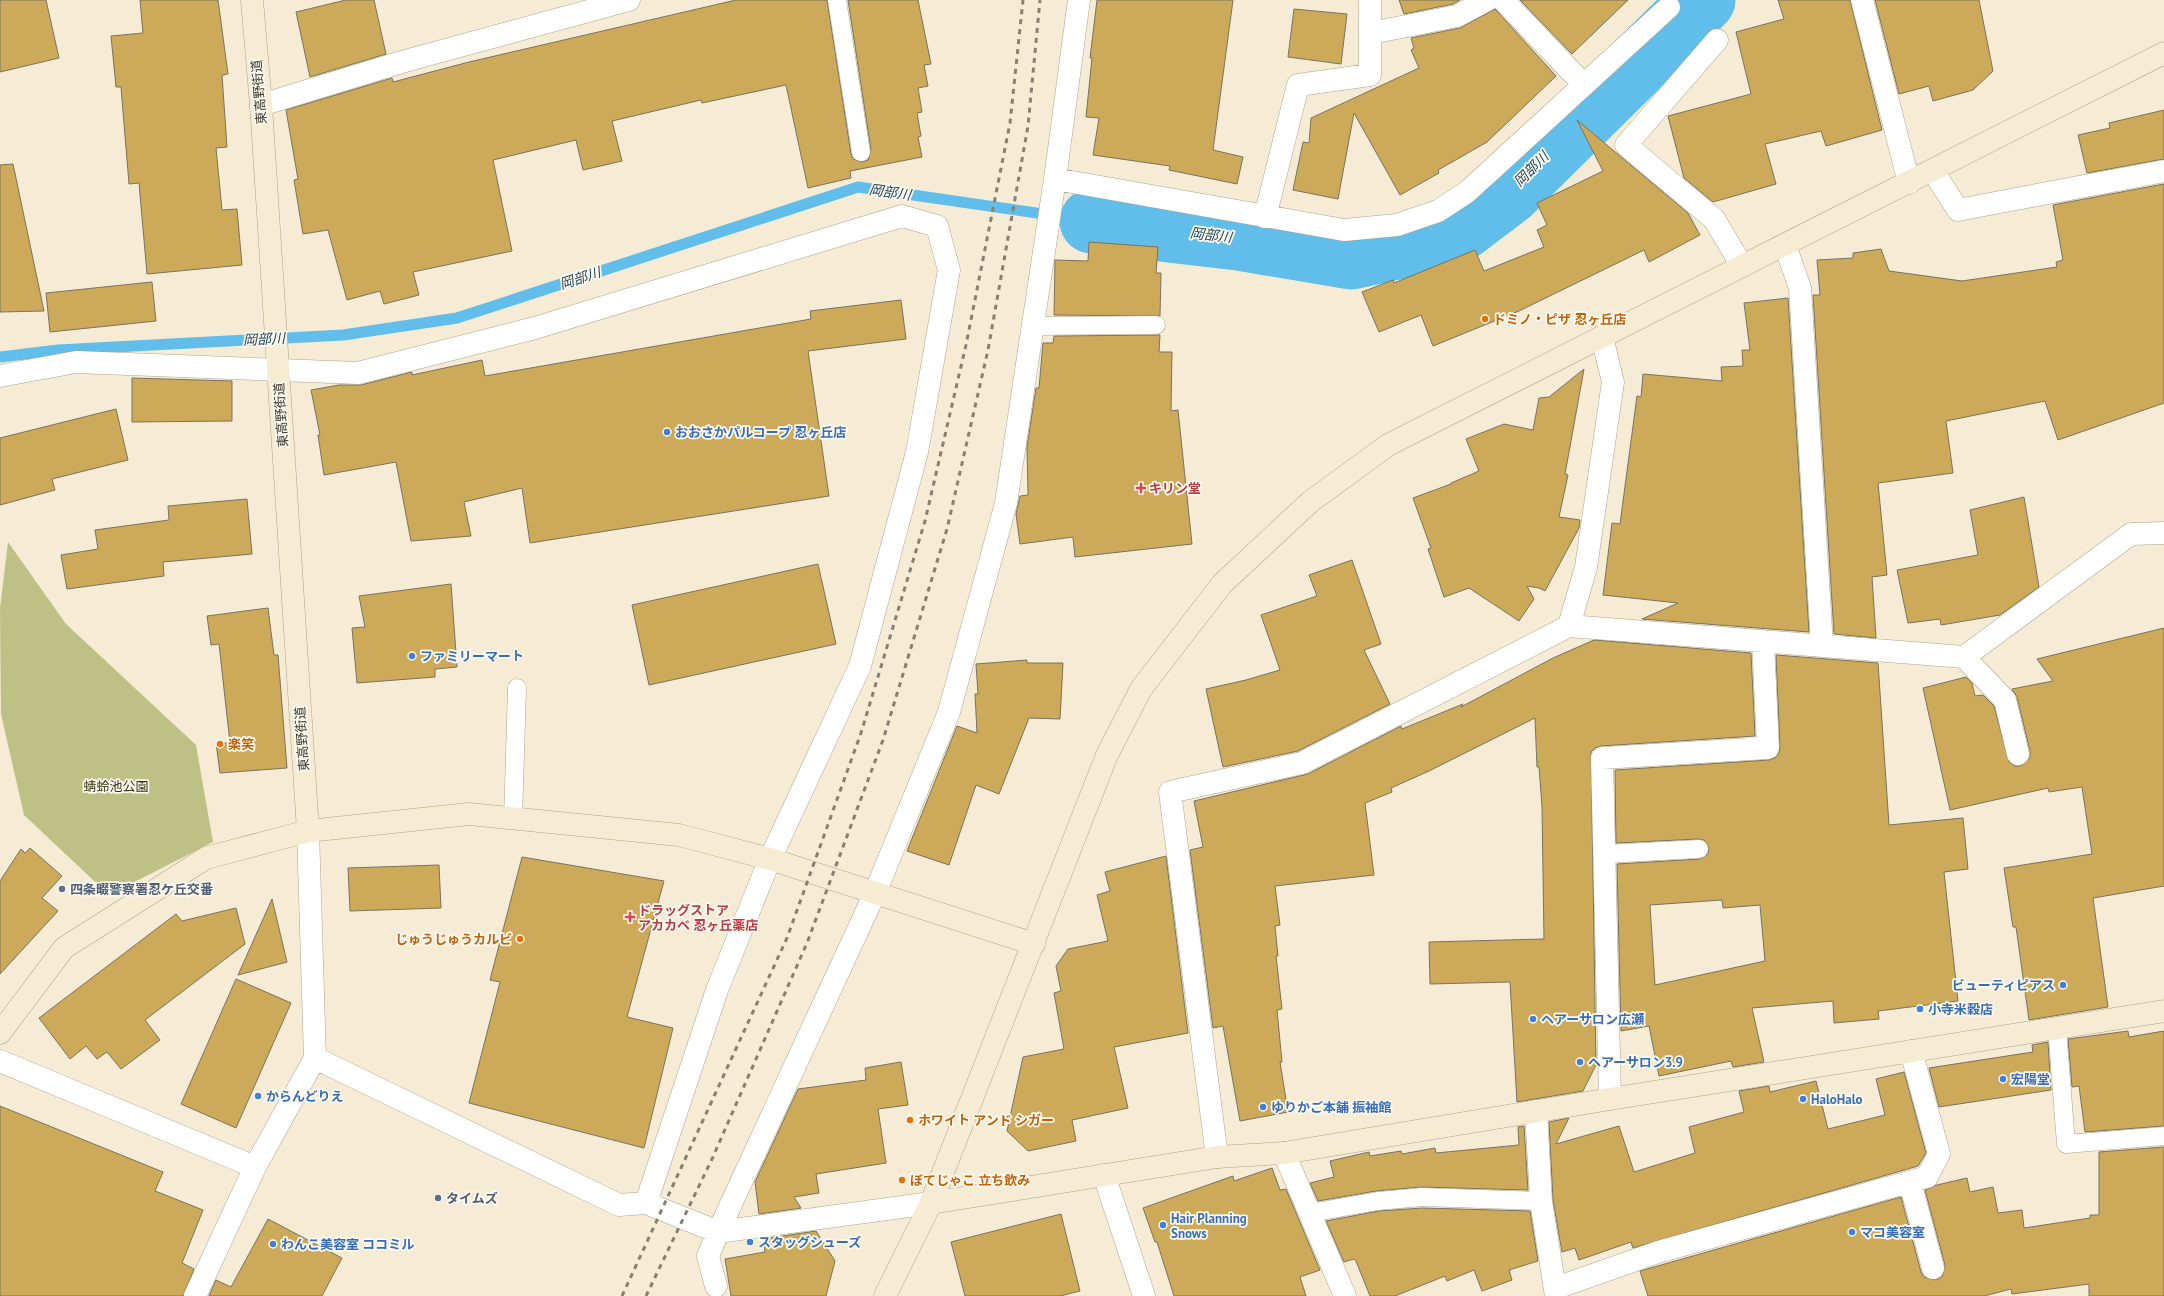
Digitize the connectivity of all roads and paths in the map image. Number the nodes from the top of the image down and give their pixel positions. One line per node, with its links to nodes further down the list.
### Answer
1 (252, 0): 14 (street, 東高野街道)
2 (629, 0): 14 (street)
3 (837, 0): 15 (lane)
4 (1078, 0): 19 (street)
5 (1370, 0): 10 (street)
6 (1487, 0): 10 (street)
7 (1502, 0): 13 (street)
8 (1862, 0): 18 (street)
9 (1669, 7): 13 (street)
10 (1371, 33): 20 (street)
11 (1717, 40): 22 (street)
12 (2164, 54): 16 (street)
13 (1584, 85): 20 (street)
14 (261, 104): 26 (street, 東高野街道)
15 (861, 152)
16 (1933, 170): 17 (street); 18 (street)
17 (2164, 171)
18 (1909, 183): 21 (street)
19 (1054, 186): 20 (street); 24 (street)
20 (1265, 216)
21 (1786, 245): 22 (street); 31 (street)
22 (1742, 266): 25 (street)
23 (1156, 325): 24 (lane)
24 (1033, 326): 40 (street)
25 (1602, 337): 29 (street); 41 (street)
26 (278, 362): 27 (street); 36 (street, 東高野街道); 39 (street)
27 (0, 376)
28 (2164, 533): 32 (street)
29 (1569, 626): 30 (street); 52 (street)
30 (1763, 641): 31 (street); 38 (street)
31 (1822, 646): 32 (street)
32 (1964, 657): 34 (street)
33 (517, 688): 35 (lane)
34 (2018, 754)
35 (512, 818): 36 (street); 39 (street)
36 (308, 831): 44 (street); 46 (street)
37 (1698, 849): 38 (lane)
38 (1605, 854): 48 (street)
39 (770, 859): 40 (street); 58 (street)
40 (875, 893): 41 (street); 60 (street)
41 (1034, 944): 57 (street)
42 (2164, 1011): 43 (street)
43 (2057, 1028): 45 (street); 50 (lane)
44 (0, 1033)
45 (1910, 1051): 48 (street); 55 (street)
46 (315, 1058): 53 (street); 58 (street)
47 (0, 1061): 53 (street)
48 (1610, 1099): 49 (street)
49 (1536, 1111): 51 (street); 56 (street)
50 (2164, 1136)
51 (1284, 1153): 52 (street); 59 (street)
52 (1217, 1157): 54 (street)
53 (255, 1167): 64 (street)
54 (1104, 1175): 57 (street); 66 (street)
55 (1910, 1182): 61 (street); 63 (street)
56 (1541, 1201): 59 (lane); 63 (street)
57 (931, 1202): 60 (street); 65 (street)
58 (646, 1203): 60 (street)
59 (1310, 1213): 67 (street)
60 (718, 1232): 62 (street)
61 (1933, 1268)
62 (716, 1286)
63 (1556, 1292)
64 (195, 1296)
65 (885, 1296)
66 (1144, 1296)
67 (1345, 1296)

